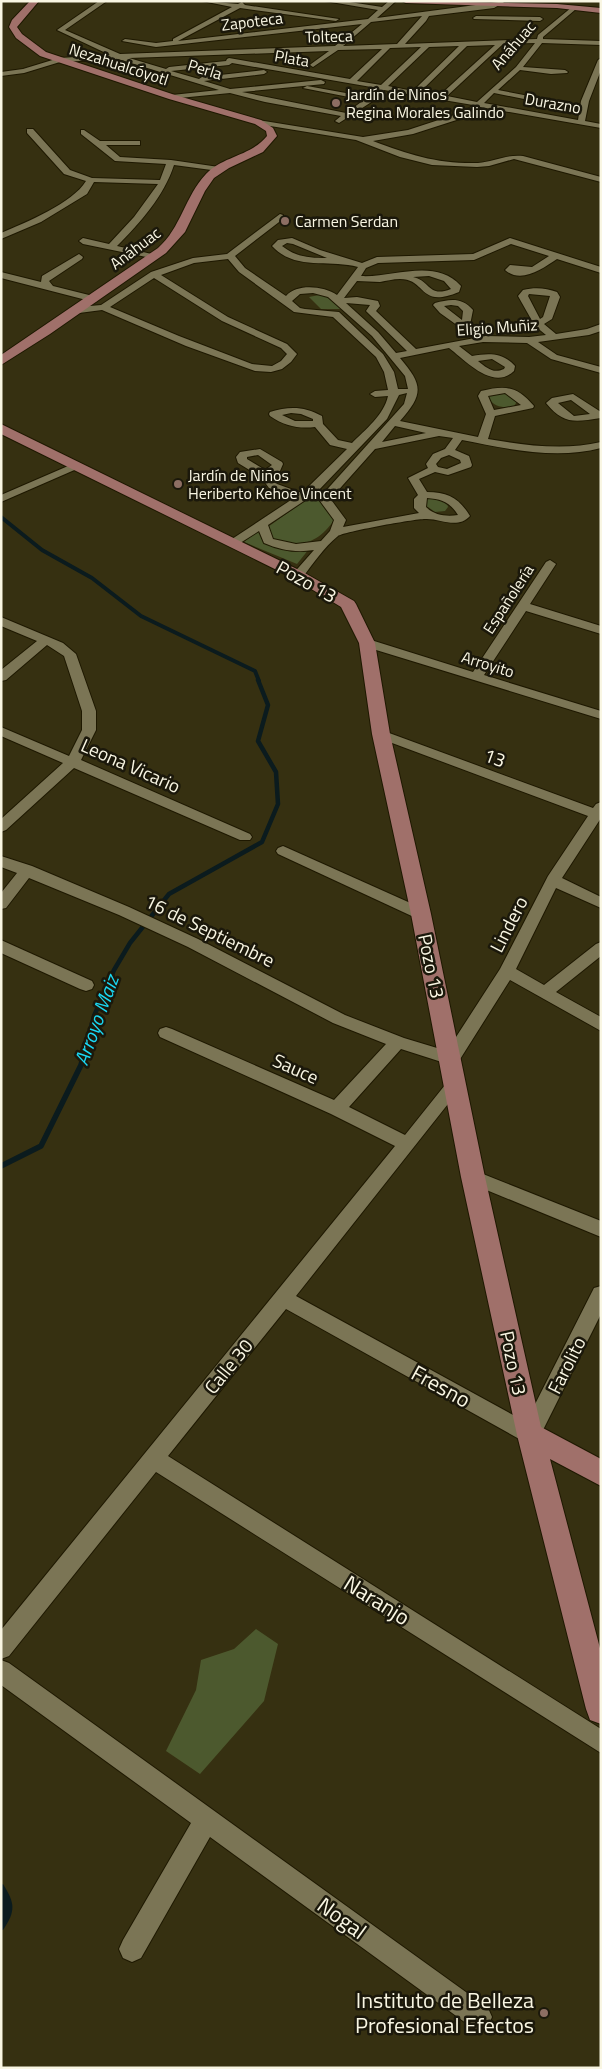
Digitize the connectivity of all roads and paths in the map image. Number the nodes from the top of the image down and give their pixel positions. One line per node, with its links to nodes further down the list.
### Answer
1 (34, 1): 36 (main road, Nezahualcóyotl)
2 (104, 1): 35 (street, Perla)
3 (205, 1): 9 (street)
4 (247, 1): 9 (street)
5 (328, 1): 12 (street)
6 (393, 1): 12 (street)
7 (406, 1): 8 (main road)
8 (503, 4): 10 (main road); 14 (street, Zapoteca); 15 (street)
9 (239, 6): 20 (street); 26 (street)
10 (557, 6): 11 (main road); 18 (street)
11 (572, 6): 13 (main road); 23 (street, Anáhuac)
12 (384, 9): 19 (street)
13 (601, 10)
14 (425, 17): 17 (street); 19 (street, Zapoteca); 31 (street)
15 (492, 17): 16 (street); 18 (street); 18 (street)
16 (473, 18)
17 (453, 19)
18 (540, 19)
19 (372, 20): 20 (street, Zapoteca); 32 (street)
20 (358, 22): 26 (street, Zapoteca)
21 (487, 35): 24 (street)
22 (126, 41): 28 (street, Zapoteca)
23 (540, 41): 24 (street, Tolteca); 25 (street, Tolteca); 40 (street, Anáhuac)
24 (498, 43): 27 (street, Tolteca); 58 (street)
25 (601, 43)
26 (169, 44): 28 (street, Zapoteca)
27 (465, 44): 29 (street, Tolteca); 56 (street)
28 (156, 45): 34 (street)
29 (426, 46): 31 (street, Tolteca); 52 (street)
30 (388, 47): 31 (street, Tolteca); 32 (street, Tolteca); 50 (street)
31 (398, 47)
32 (337, 49): 33 (street, Tolteca); 39 (street)
33 (198, 54): 34 (street, Tolteca); 38 (street, Plata)
34 (147, 55): 35 (street, Tolteca)
35 (122, 58): 36 (street, Tolteca); 41 (street, Perla)
36 (59, 60): 46 (street, Tolteca); 57 (main road, Nezahualcóyotl)
37 (601, 60): 43 (street)
38 (239, 62): 41 (street); 42 (street, Plata)
39 (313, 65)
40 (518, 68): 44 (street); 54 (street, Anáhuac)
41 (162, 70): 48 (street, Perla)
42 (285, 70): 48 (street); 49 (street, Plata)
43 (596, 70): 65 (street)
44 (543, 72): 45 (street); 47 (street)
45 (565, 72)
46 (1, 74)
47 (532, 76)
48 (194, 80): 53 (street, Perla)
49 (341, 80): 50 (street, Plata); 51 (street)
50 (350, 82): 52 (street, Plata)
51 (290, 85): 53 (street); 55 (street)
52 (382, 87): 56 (street, Durazno); 60 (street)
53 (229, 90): 57 (street); 62 (street, Perla)
54 (493, 91): 59 (street); 61 (street, Anáhuac)
55 (337, 93): 60 (street); 62 (street)
56 (415, 93): 58 (street, Durazno)
57 (172, 97): 64 (main road, Nezahualcóyotl)
58 (442, 97): 61 (street, Durazno)
59 (526, 98)
60 (370, 99): 63 (street)
61 (477, 104): 65 (street, Durazno); 70 (street, Anáhuac)
62 (304, 108): 63 (street, Perla)
63 (347, 115): 69 (street)
64 (258, 122): 69 (street); 74 (main road, Anáhuac)
65 (581, 122): 66 (street, Durazno)
66 (601, 126)
67 (30, 130): 75 (street)
68 (84, 132): 71 (street)
69 (324, 132): 70 (street)
70 (358, 138): 76 (street)
71 (96, 143): 72 (street); 73 (street)
72 (137, 143)
73 (171, 162): 74 (street); 77 (street)
74 (219, 169): 85 (main road, Anáhuac)
75 (91, 180): 77 (street); 79 (street)
76 (601, 180)
77 (162, 182): 81 (street)
78 (280, 217): 82 (street)
79 (1, 236)
80 (83, 241): 81 (street)
81 (111, 247): 85 (street)
82 (230, 256): 90 (street); 99 (street)
83 (556, 256): 87 (street); 88 (street); 89 (street)
84 (79, 257): 94 (street)
85 (153, 257): 97 (main road, Anáhuac)
86 (344, 261): 86 (street); 87 (street)
87 (362, 266): 93 (street)
88 (531, 269)
89 (601, 270)
90 (154, 274): 100 (street); 100 (street)
91 (1, 275): 94 (street)
92 (396, 275): 92 (street); 93 (street)
93 (356, 278): 95 (street)
94 (49, 287): 97 (street)
95 (348, 289): 96 (street); 98 (street)
96 (322, 292): 98 (street); 99 (street)
97 (94, 299): 101 (main road, Anáhuac)
98 (339, 300): 102 (street); 111 (street)
99 (287, 301): 103 (street)
100 (103, 307): 101 (street)
101 (79, 310): 114 (main road, Anáhuac)
102 (349, 311): 103 (street); 112 (street)
103 (336, 314): 117 (street)
104 (538, 324): 107 (street)
105 (465, 326): 108 (street)
106 (601, 327): 107 (street, Eligio Muñiz)
107 (554, 337): 109 (street, Eligio Muñiz)
108 (483, 340): 109 (street, Eligio Muñiz); 110 (street, Eligio Muñiz)
109 (529, 340): 115 (street)
110 (452, 345): 111 (street, Eligio Muñiz); 113 (street)
111 (413, 352): 112 (street, Eligio Muñiz)
112 (394, 356): 116 (street)
113 (471, 359)
114 (1, 361)
115 (601, 370)
116 (413, 391): 117 (street); 121 (street)
117 (394, 392): 118 (street); 127 (street)
118 (375, 394)
119 (491, 414): 125 (street)
120 (318, 424): 127 (street)
121 (394, 424): 123 (street); 128 (street)
122 (1, 428): 130 (main road, Pozo 13)
123 (442, 433): 124 (street); 128 (street)
124 (460, 436): 125 (street); 129 (street)
125 (482, 440): 126 (street)
126 (601, 445)
127 (354, 447): 133 (street)
128 (372, 447): 134 (street)
129 (449, 451): 131 (street); 131 (street)
130 (75, 466): 136 (street); 140 (main road, Pozo 13)
131 (434, 469): 135 (street)
132 (265, 475): 133 (street)
133 (308, 494): 134 (street); 138 (street)
134 (329, 494): 139 (street)
135 (424, 495): 137 (street); 137 (street)
136 (1, 499)
137 (427, 515): 139 (street)
138 (262, 525): 140 (street); 141 (street)
139 (335, 532): 141 (street)
140 (233, 543): 143 (main road, Pozo 13)
141 (324, 544): 143 (street)
142 (550, 564): 144 (street, Españolería)
143 (298, 575): 148 (main road, Pozo 13)
144 (523, 606): 146 (street); 150 (street, Españolería)
145 (1, 621): 147 (street)
146 (601, 630)
147 (45, 641): 149 (street); 154 (street)
148 (367, 643): 150 (street, Arroyito); 153 (main road, Pozo 13)
149 (1, 677)
150 (476, 677): 151 (street, Arroyito)
151 (601, 715)
152 (1, 730): 154 (street, Leona Vicario)
153 (381, 734): 155 (street, 13); 164 (main road, Pozo 13)
154 (73, 762): 156 (street); 157 (street, Leona Vicario)
155 (598, 811): 161 (street, Lindero)
156 (1, 827)
157 (245, 837)
158 (283, 851): 164 (street)
159 (1, 861): 160 (street, 16 de Septiembre)
160 (27, 870): 162 (street); 172 (street, 16 de Septiembre)
161 (553, 880): 163 (street); 167 (street, Lindero)
162 (1, 904)
163 (601, 904)
164 (421, 914): 173 (main road, Pozo 13)
165 (1, 946): 168 (street)
166 (601, 948): 169 (street)
167 (507, 972): 169 (street); 173 (street, Lindero)
168 (86, 985)
169 (544, 993): 170 (street)
170 (601, 1025)
171 (166, 1033): 175 (street, Sauce)
172 (398, 1042): 173 (street, 16 de Septiembre); 175 (street)
173 (451, 1060): 174 (main road, Pozo 13)
174 (455, 1085): 176 (street, Calle 30); 177 (main road, Pozo 13)
175 (337, 1109): 176 (street, Sauce)
176 (408, 1144): 180 (street, Calle 30)
177 (473, 1177): 178 (street); 181 (main road, Pozo 13)
178 (600, 1228)
179 (601, 1294): 181 (street, Farolito)
180 (283, 1298): 181 (street, Fresno); 182 (street, Calle 30)
181 (530, 1435): 183 (main road, Fresno); 186 (main road, Pozo 13)
182 (154, 1459): 184 (street, Calle 30); 187 (street, Naranjo)
183 (601, 1473)
184 (1, 1648)
185 (1, 1671): 188 (street, Nogal)
186 (601, 1709)
187 (601, 1742)
188 (206, 1820): 189 (street); 190 (street, Nogal)
189 (132, 1949)
190 (479, 2016)

